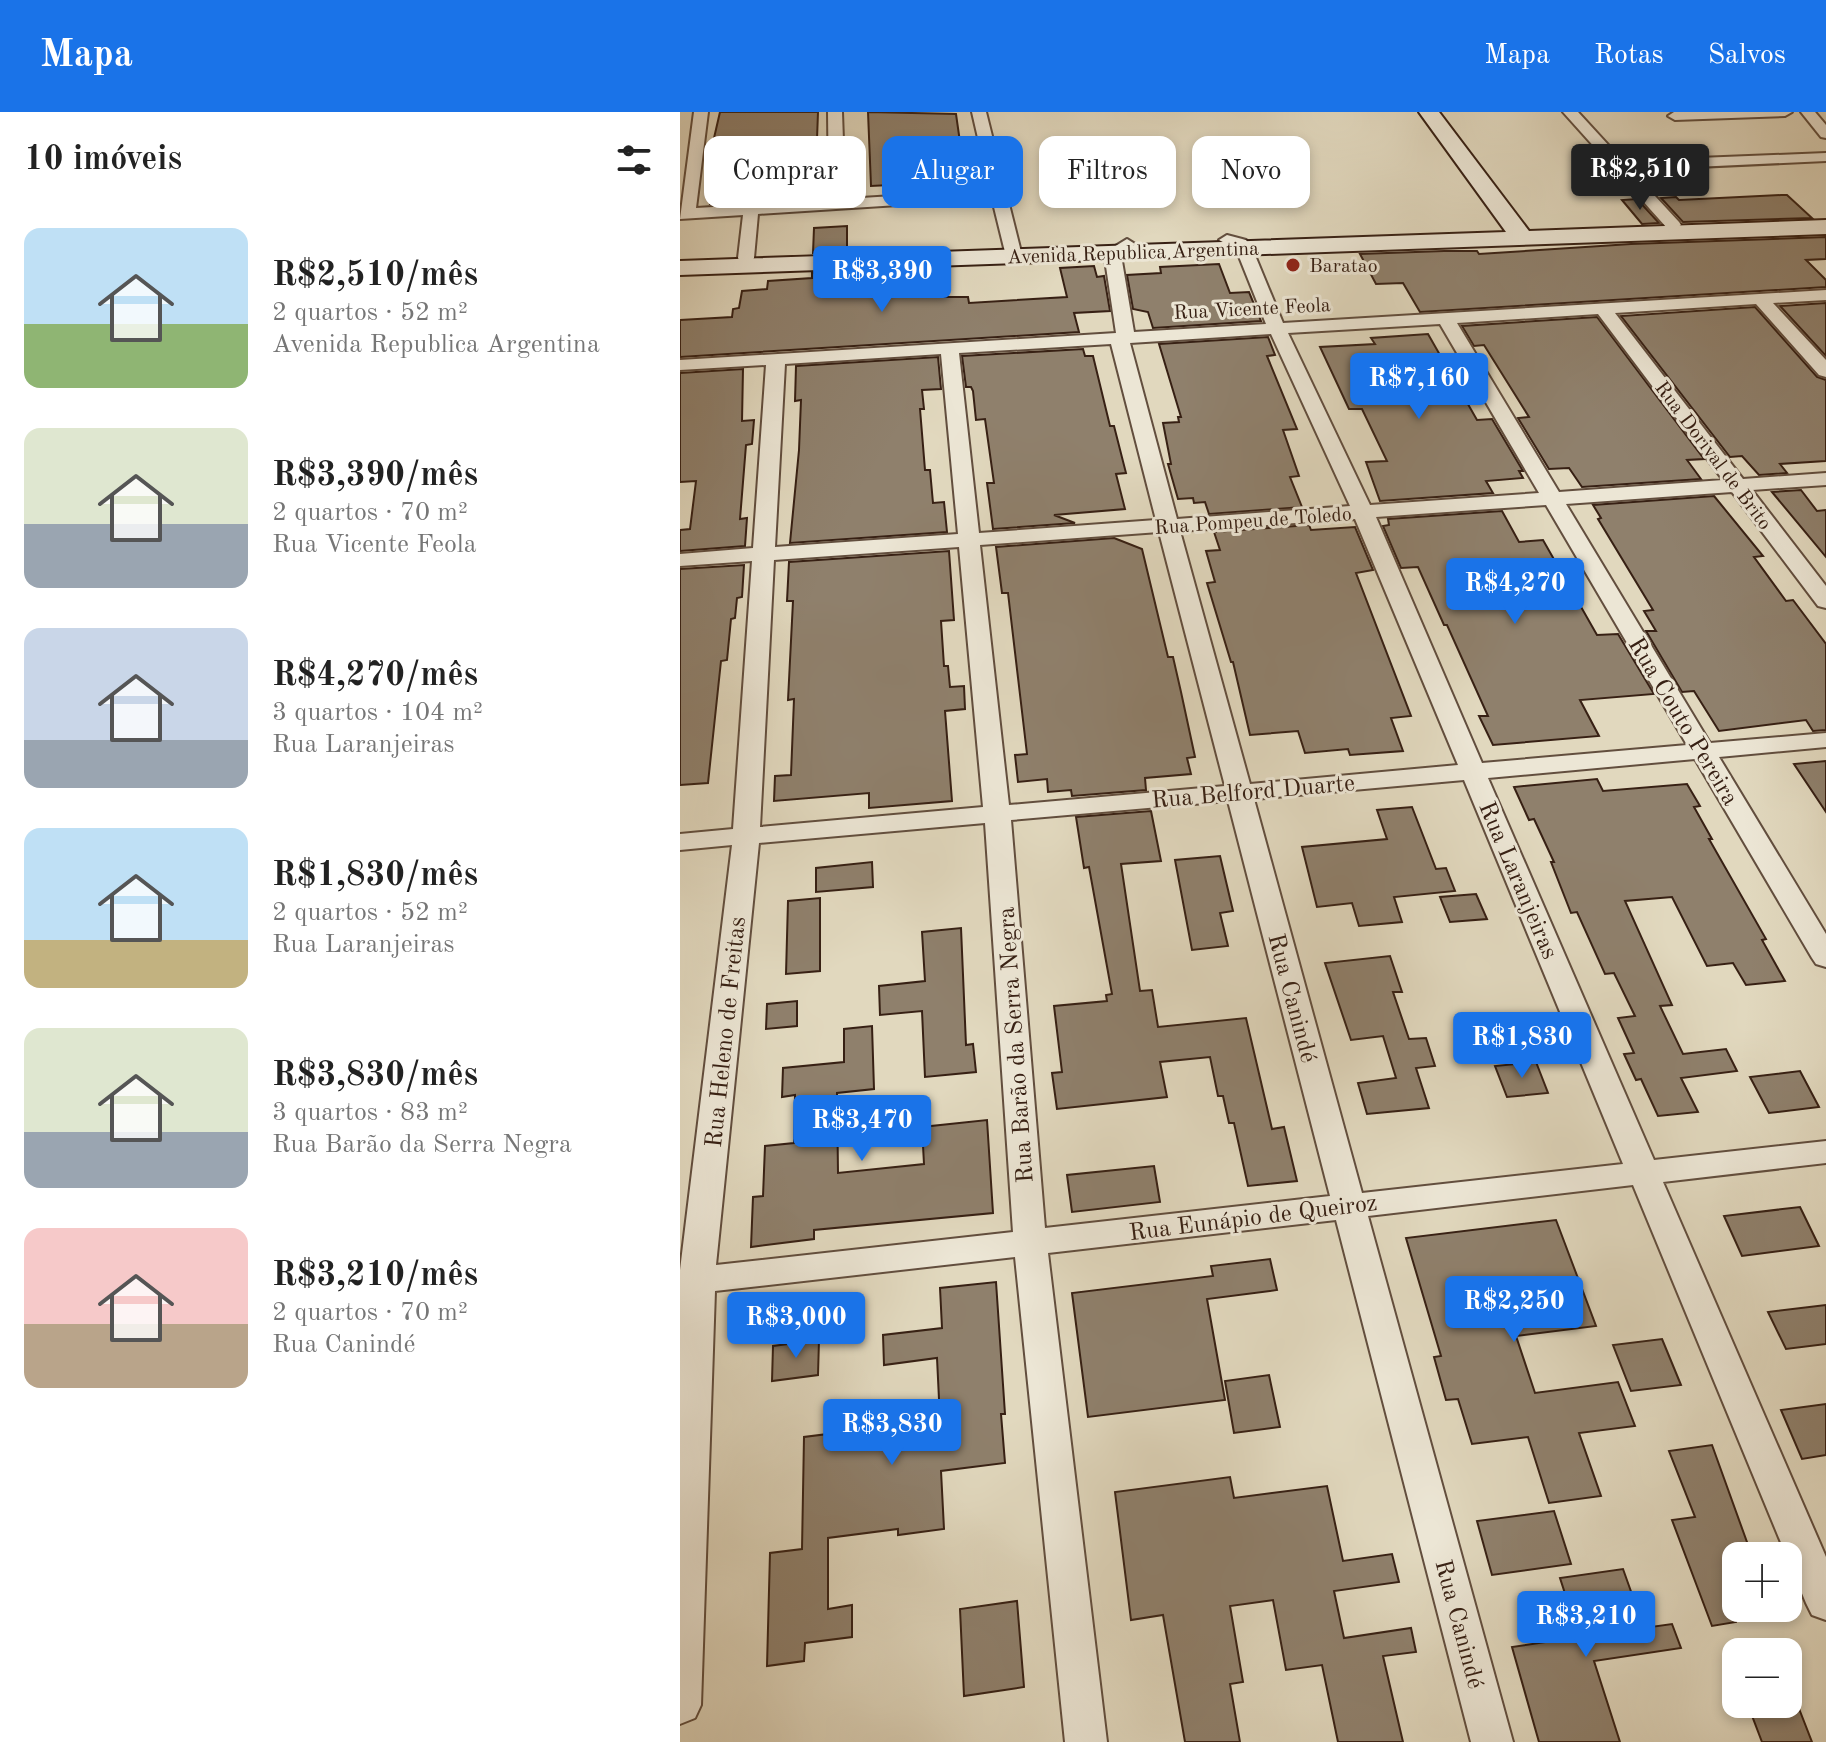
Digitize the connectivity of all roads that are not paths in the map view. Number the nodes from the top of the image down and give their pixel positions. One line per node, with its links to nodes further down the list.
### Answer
1 (701, 112): 17 (street)
2 (835, 112): 10 (street)
3 (979, 112): 11 (street)
4 (1429, 112): 21 (main road)
5 (1570, 112): 13 (street)
6 (1785, 112): 8 (street)
7 (1808, 112): 9 (street)
8 (1675, 116)
9 (1826, 134)
10 (836, 136)
11 (985, 136)
12 (1826, 157): 13 (street)
13 (1621, 166): 19 (street)
14 (768, 208): 16 (street)
15 (1002, 208): 24 (street)
16 (751, 209): 17 (street); 25 (street)
17 (684, 214)
18 (1826, 220): 19 (main road, Avenida Republica Argentina)
19 (1673, 225): 21 (main road, Avenida Republica Argentina)
20 (1826, 227): 21 (main road, Avenida Republica Argentina)
21 (1521, 234): 22 (main road, Avenida Republica Argentina)
22 (1236, 244): 23 (main road, Avenida Republica Argentina); 32 (street, Rua Laranjeiras)
23 (1120, 249): 24 (main road, Avenida Republica Argentina); 33 (street, Rua Canindé)
24 (1013, 252): 25 (main road, Avenida Republica Argentina); 27 (main road, Avenida Republica Argentina)
25 (746, 258): 26 (main road, Avenida Republica Argentina)
26 (680, 260)
27 (680, 268)
28 (1826, 295): 29 (street, Rua Vicente Feola)
29 (1760, 299): 30 (street, Rua Vicente Feola); 37 (street)
30 (1603, 309): 31 (street, Rua Vicente Feola); 39 (street, Rua Dorival de Brito)
31 (1445, 318): 32 (street, Rua Vicente Feola); 40 (street, Rua Couto Pereira)
32 (1277, 329): 33 (street, Rua Vicente Feola); 41 (street, Rua Laranjeiras)
33 (1123, 338): 34 (street, Rua Vicente Feola); 42 (street, Rua Canindé)
34 (949, 348): 35 (street, Rua Vicente Feola); 43 (street, Rua Barão da Serra Negra)
35 (776, 359): 36 (street, Rua Vicente Feola); 44 (street, Rua Heleno de Freitas)
36 (680, 365)
37 (1826, 371)
38 (1826, 479): 39 (street, Rua Pompeu de Toledo)
39 (1738, 485): 40 (street, Rua Pompeu de Toledo); 46 (street, Rua Dorival de Brito)
40 (1552, 498): 41 (street, Rua Pompeu de Toledo); 48 (street, Rua Couto Pereira)
41 (1363, 512): 42 (street, Rua Pompeu de Toledo); 49 (street, Rua Laranjeiras)
42 (1166, 526): 43 (street, Rua Pompeu de Toledo); 50 (street, Rua Canindé)
43 (969, 540): 44 (street, Rua Pompeu de Toledo); 51 (street, Rua Barão da Serra Negra)
44 (764, 554): 45 (street, Rua Pompeu de Toledo); 52 (street, Rua Heleno de Freitas)
45 (680, 560)
46 (1826, 601)
47 (1826, 740): 48 (street, Rua Belford Duarte)
48 (1702, 751): 49 (street, Rua Belford Duarte); 54 (street, Rua Couto Pereira)
49 (1473, 771): 50 (street, Rua Belford Duarte); 56 (street, Rua Laranjeiras)
50 (1237, 792): 51 (street, Rua Belford Duarte); 57 (street, Rua Canindé)
51 (997, 814): 52 (street, Rua Belford Duarte); 58 (street, Rua Barão da Serra Negra)
52 (746, 836): 53 (street, Rua Belford Duarte); 59 (street, Rua Heleno de Freitas)
53 (680, 842)
54 (1826, 958)
55 (1826, 1152): 56 (street, Rua Eunápio de Queiroz)
56 (1643, 1174): 57 (street, Rua Eunápio de Queiroz); 60 (street, Rua Laranjeiras)
57 (1349, 1205): 58 (street, Rua Eunápio de Queiroz); 63 (street, Rua Canindé)
58 (1030, 1243): 59 (street, Rua Eunápio de Queiroz); 62 (street, Rua Barão da Serra Negra)
59 (689, 1281): 61 (street, Rua Heleno de Freitas)
60 (1826, 1603)
61 (680, 1705)
62 (1086, 1742)
63 (1492, 1742)

